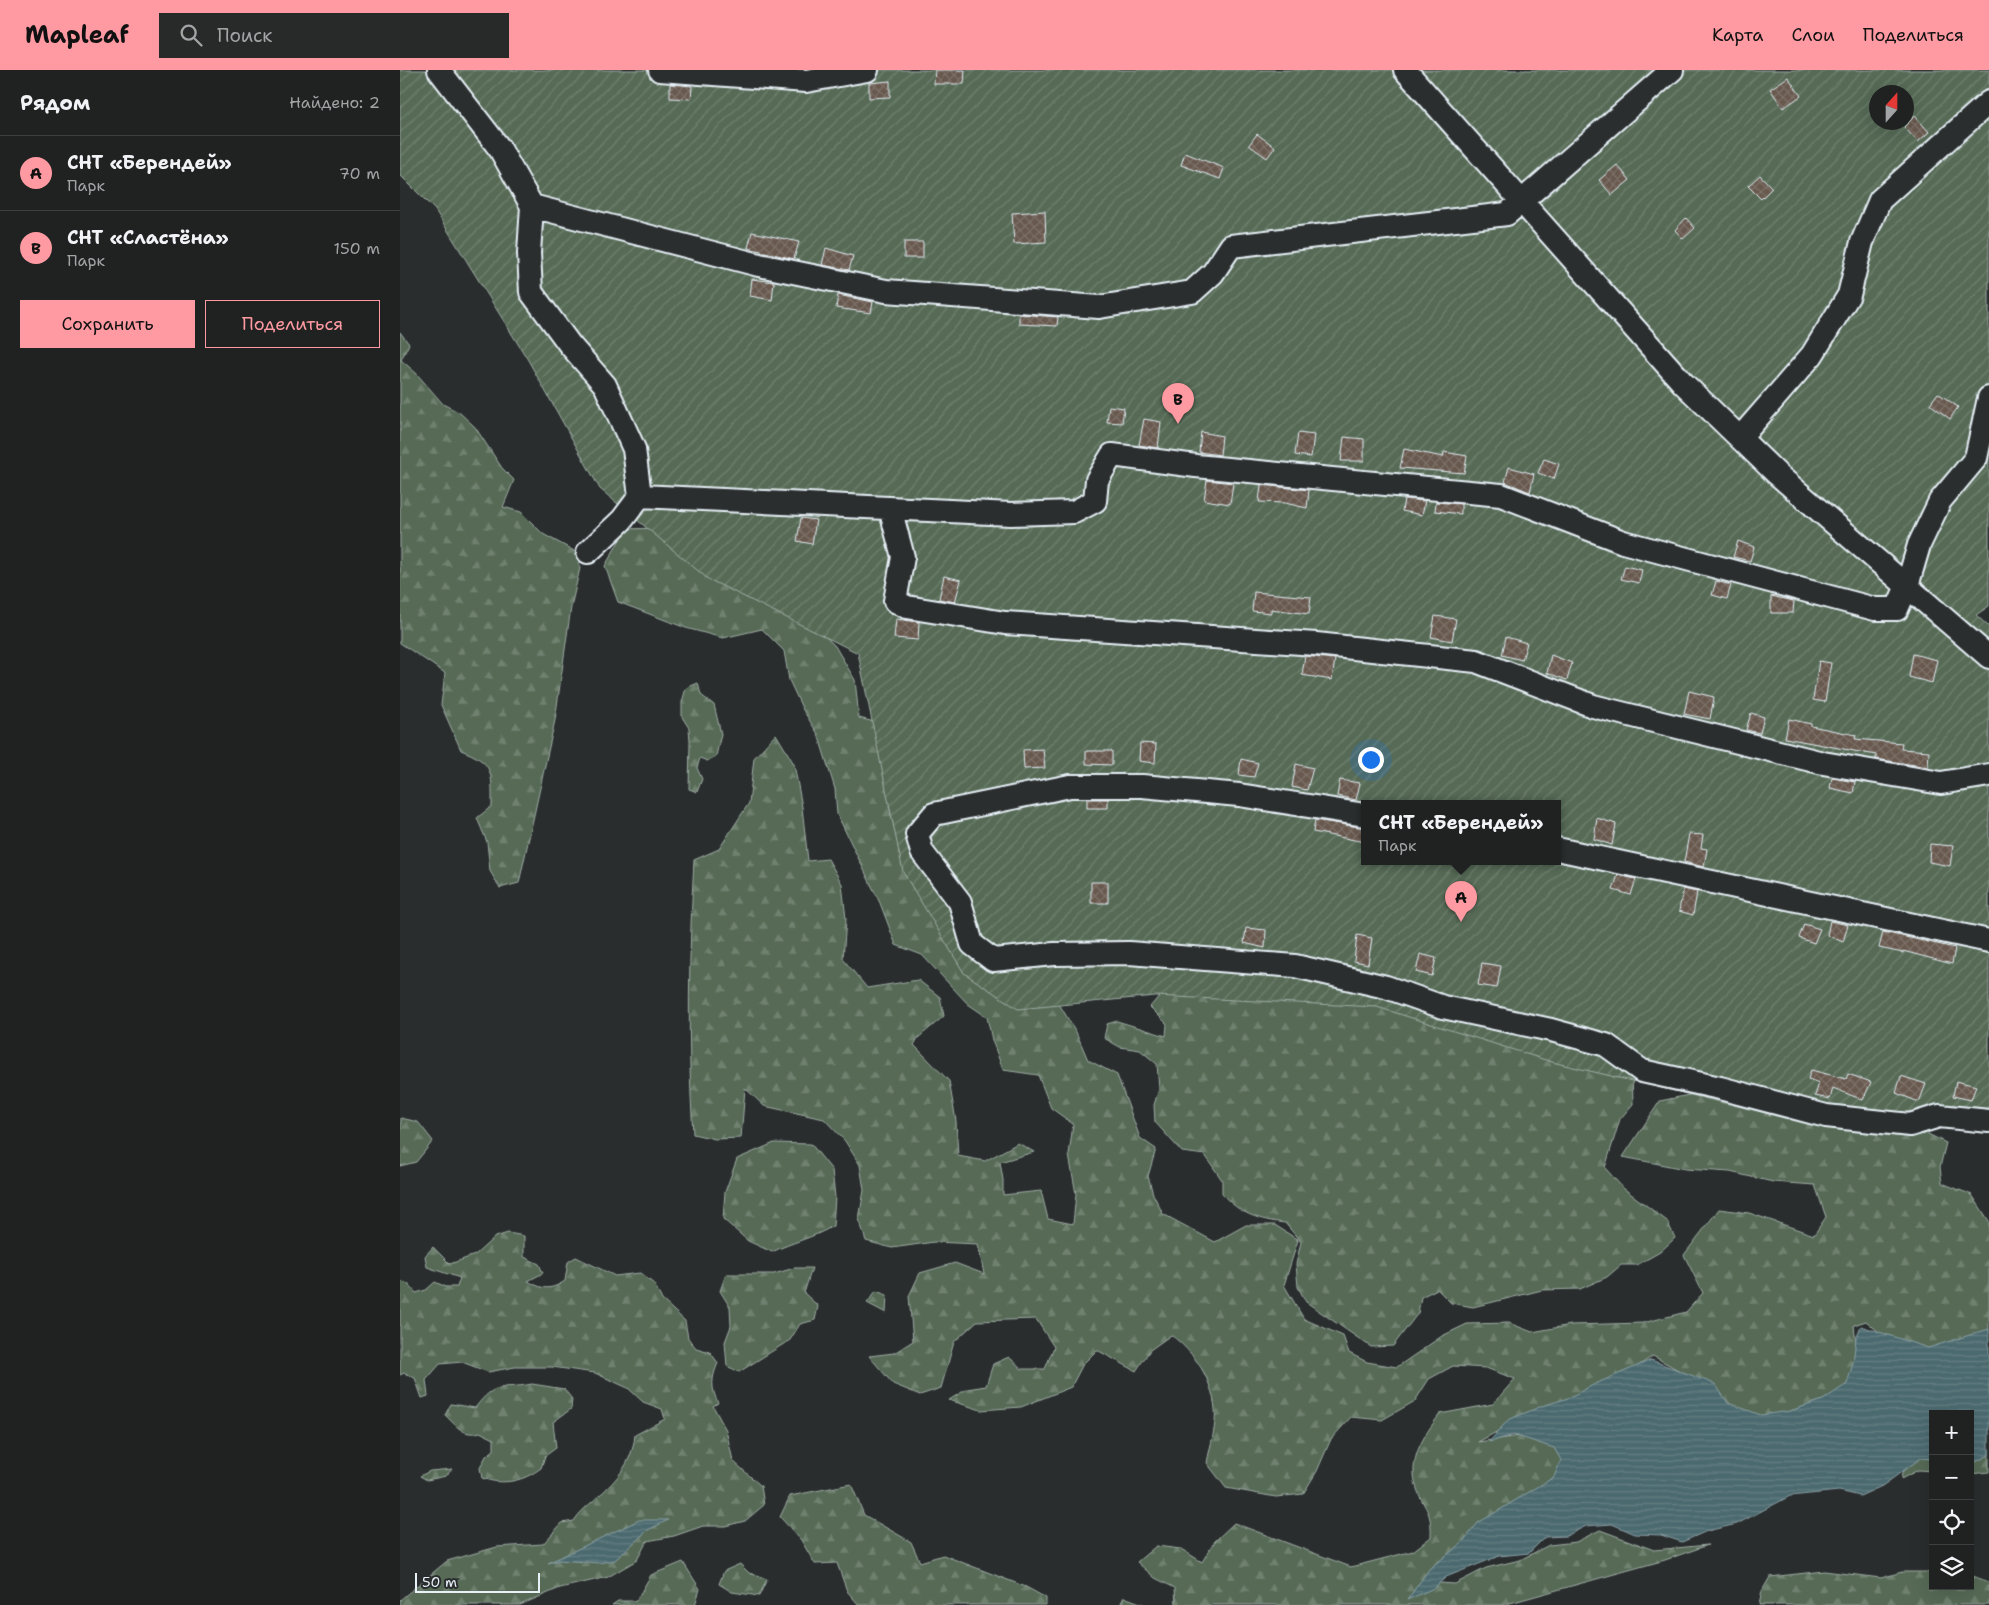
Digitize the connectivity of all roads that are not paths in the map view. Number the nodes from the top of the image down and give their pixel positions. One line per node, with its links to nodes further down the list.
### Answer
1 (439, 70): 8 (street)
2 (660, 70): 3 (street)
3 (867, 70)
4 (1406, 70): 7 (street)
5 (1672, 70): 7 (street)
6 (1989, 102): 10 (street)
7 (1522, 202): 8 (street); 10 (street)
8 (532, 206): 11 (street)
9 (1989, 398): 14 (street)
10 (1740, 438): 14 (street)
11 (640, 496): 12 (street); 13 (street)
12 (890, 508): 14 (street); 16 (street)
13 (588, 552)
14 (1907, 586): 15 (street)
15 (1989, 657)
16 (1989, 775)
17 (1361, 814): 20 (street)
18 (1561, 850): 19 (street)
19 (1989, 941)
20 (1989, 1121)

